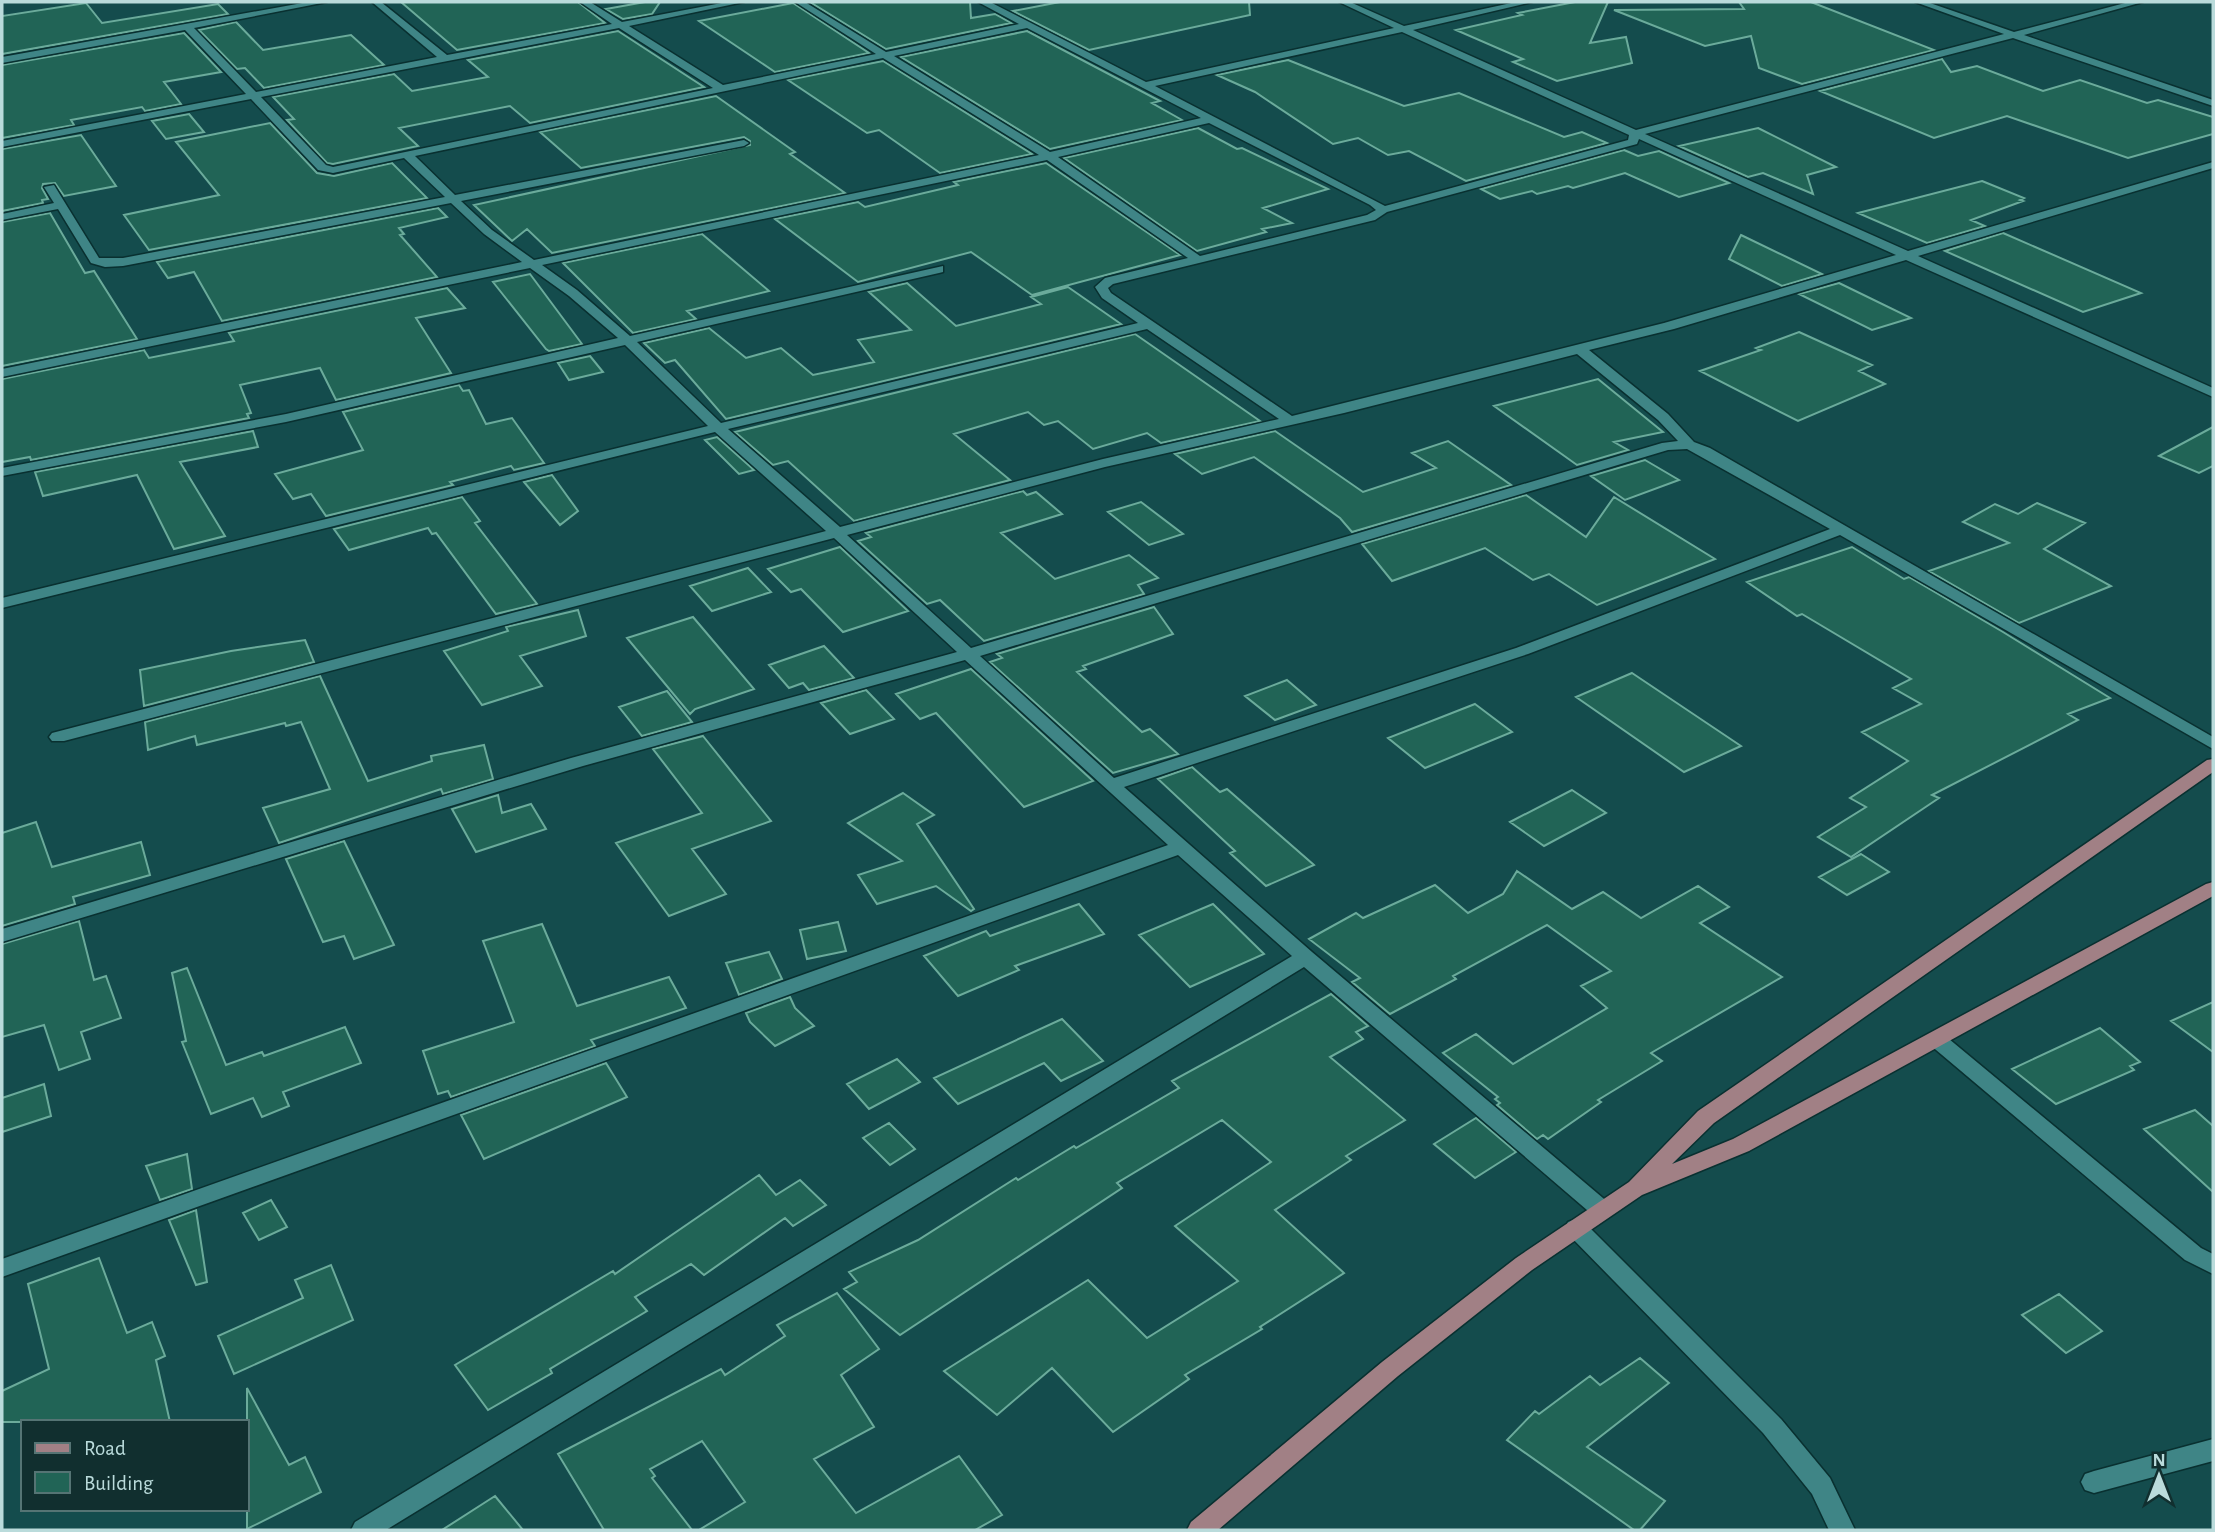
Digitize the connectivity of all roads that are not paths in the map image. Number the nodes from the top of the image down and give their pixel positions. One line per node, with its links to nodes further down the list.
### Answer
1 (322, 2): 13 (street)
2 (376, 2): 17 (street)
3 (584, 2): 11 (street)
4 (740, 2): 11 (street)
5 (799, 2): 16 (street)
6 (983, 2): 12 (street)
7 (1343, 2): 14 (street)
8 (1528, 2): 14 (street)
9 (1919, 2): 15 (street)
10 (2139, 2): 15 (street)
11 (619, 23): 17 (street); 20 (street)
12 (1028, 25): 16 (street); 19 (street)
13 (188, 27): 18 (street); 21 (street)
14 (1400, 28): 19 (street); 24 (street)
15 (2015, 35): 22 (street); 24 (street)
16 (885, 55): 20 (street); 28 (street)
17 (443, 57): 21 (street)
18 (2, 60)
19 (1146, 85): 23 (street)
20 (722, 89): 27 (street)
21 (253, 95): 26 (street); 27 (street)
22 (2213, 103)
23 (1211, 118): 28 (street); 33 (street)
24 (1635, 133): 33 (street); 35 (street)
25 (744, 143): 31 (street)
26 (2, 144)
27 (408, 156): 31 (street)
28 (1049, 156): 36 (street); 37 (street)
29 (2213, 165): 35 (street)
30 (50, 187): 32 (street)
31 (454, 198): 32 (street); 37 (street)
32 (61, 205): 34 (street)
33 (1383, 210): 36 (street)
34 (2, 217)
35 (1907, 256): 41 (street); 43 (street)
36 (1198, 260): 39 (street)
37 (529, 263): 40 (street); 42 (street)
38 (939, 269): 40 (street)
39 (1150, 324): 44 (street); 45 (street)
40 (626, 339): 45 (street); 47 (street)
41 (1579, 349): 44 (street); 46 (street)
42 (2, 373)
43 (2213, 393)
44 (1290, 421): 49 (street)
45 (718, 428): 49 (street); 50 (street)
46 (1689, 446): 48 (street); 51 (street)
47 (2, 472)
48 (1841, 530): 53 (street); 55 (street)
49 (837, 533): 51 (street); 52 (street)
50 (2, 603)
51 (968, 654): 55 (street); 58 (street)
52 (58, 737)
53 (2213, 744)
54 (2213, 764): 61 (main road)
55 (1111, 785): 56 (street)
56 (1182, 847): 59 (street); 65 (street)
57 (2213, 888): 60 (main road)
58 (2, 936)
59 (1305, 957): 62 (street); 68 (street)
60 (1936, 1039): 61 (main road); 64 (street)
61 (1634, 1189): 62 (main road)
62 (1602, 1210): 63 (main road)
63 (1576, 1228): 69 (main road); 70 (street)
64 (2213, 1265)
65 (2, 1268)
66 (2213, 1450): 67 (street)
67 (2094, 1482)
68 (363, 1530)
69 (1200, 1530)
70 (1842, 1530)

